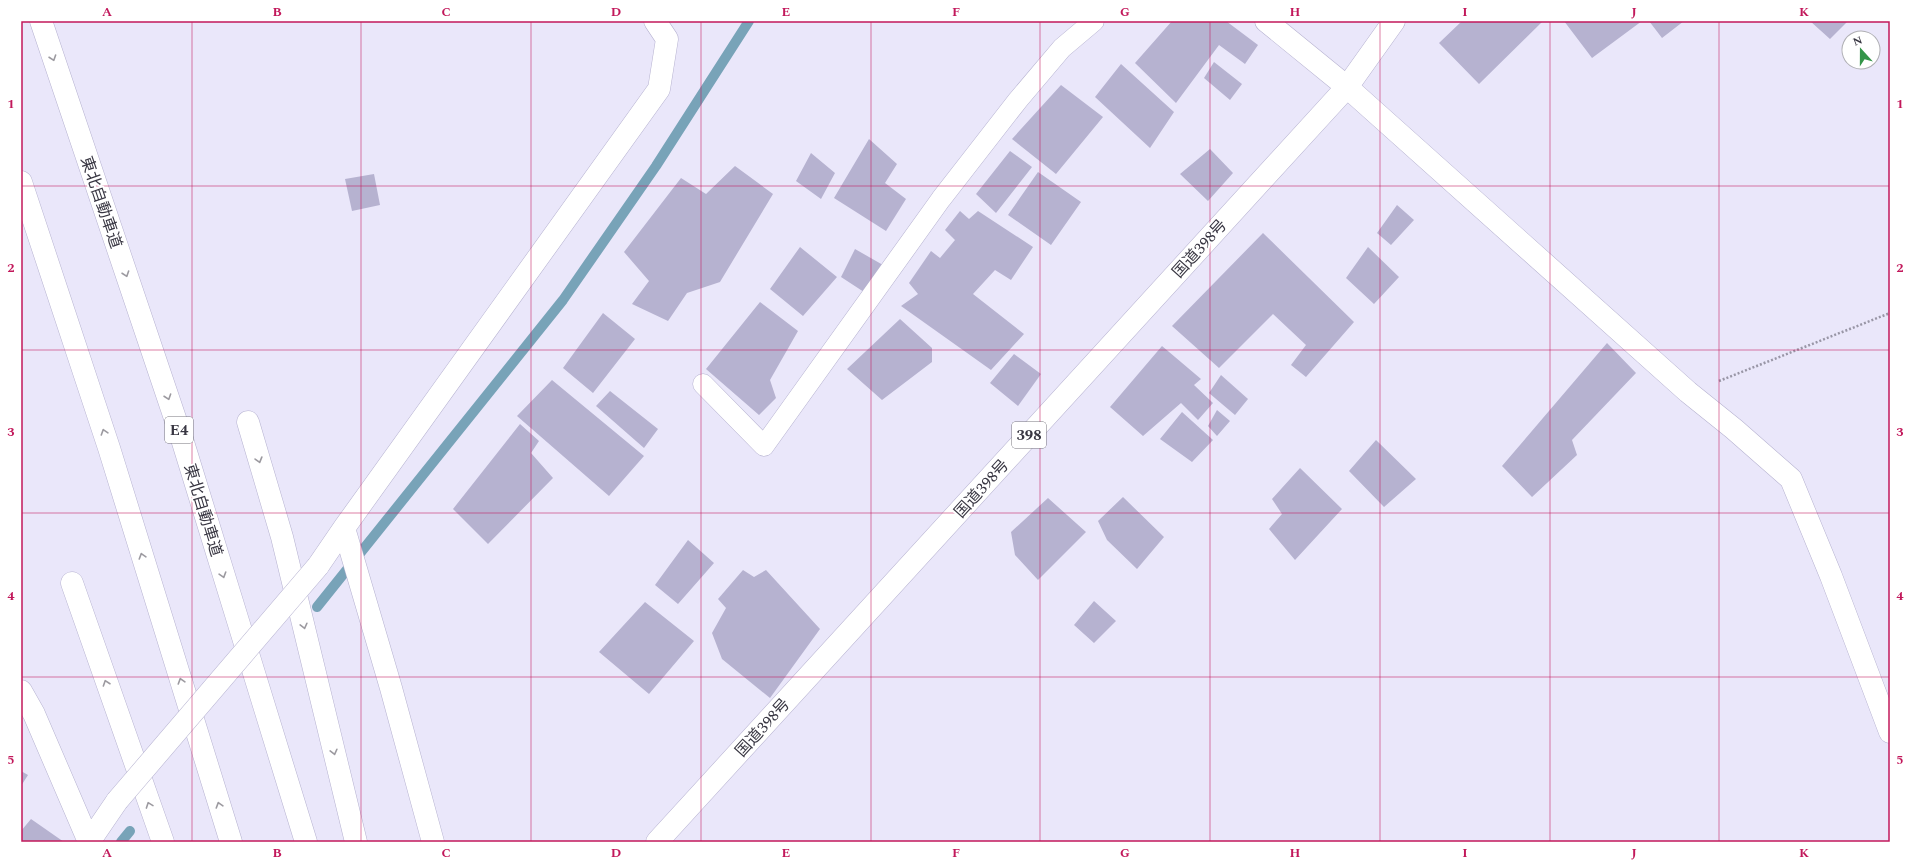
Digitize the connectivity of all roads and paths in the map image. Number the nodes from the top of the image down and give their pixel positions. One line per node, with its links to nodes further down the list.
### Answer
1 (41, 21): 19 (main road, 東北自動車道 / E4, one-way to 19)
2 (655, 21): 12 (main road)
3 (1094, 21): 9 (lane)
4 (1266, 21): 6 (main road)
5 (1394, 21): 6 (main road, 国道398号 / 398)
6 (1347, 87): 10 (main road); 22 (main road, 国道398号 / 398)
7 (21, 182): 18 (main road, one-way to 7)
8 (1890, 313): 10 (path)
9 (702, 384)
10 (1688, 392): 15 (main road)
11 (248, 422): 20 (main road, one-way to 20)
12 (344, 528): 16 (main road, bridge); 21 (main road)
13 (72, 583): 17 (main road, one-way to 13)
14 (21, 691): 16 (main road)
15 (1890, 732)
16 (89, 842)
17 (163, 842)
18 (231, 842)
19 (306, 842)
20 (356, 842)
21 (433, 842)
22 (657, 842)

